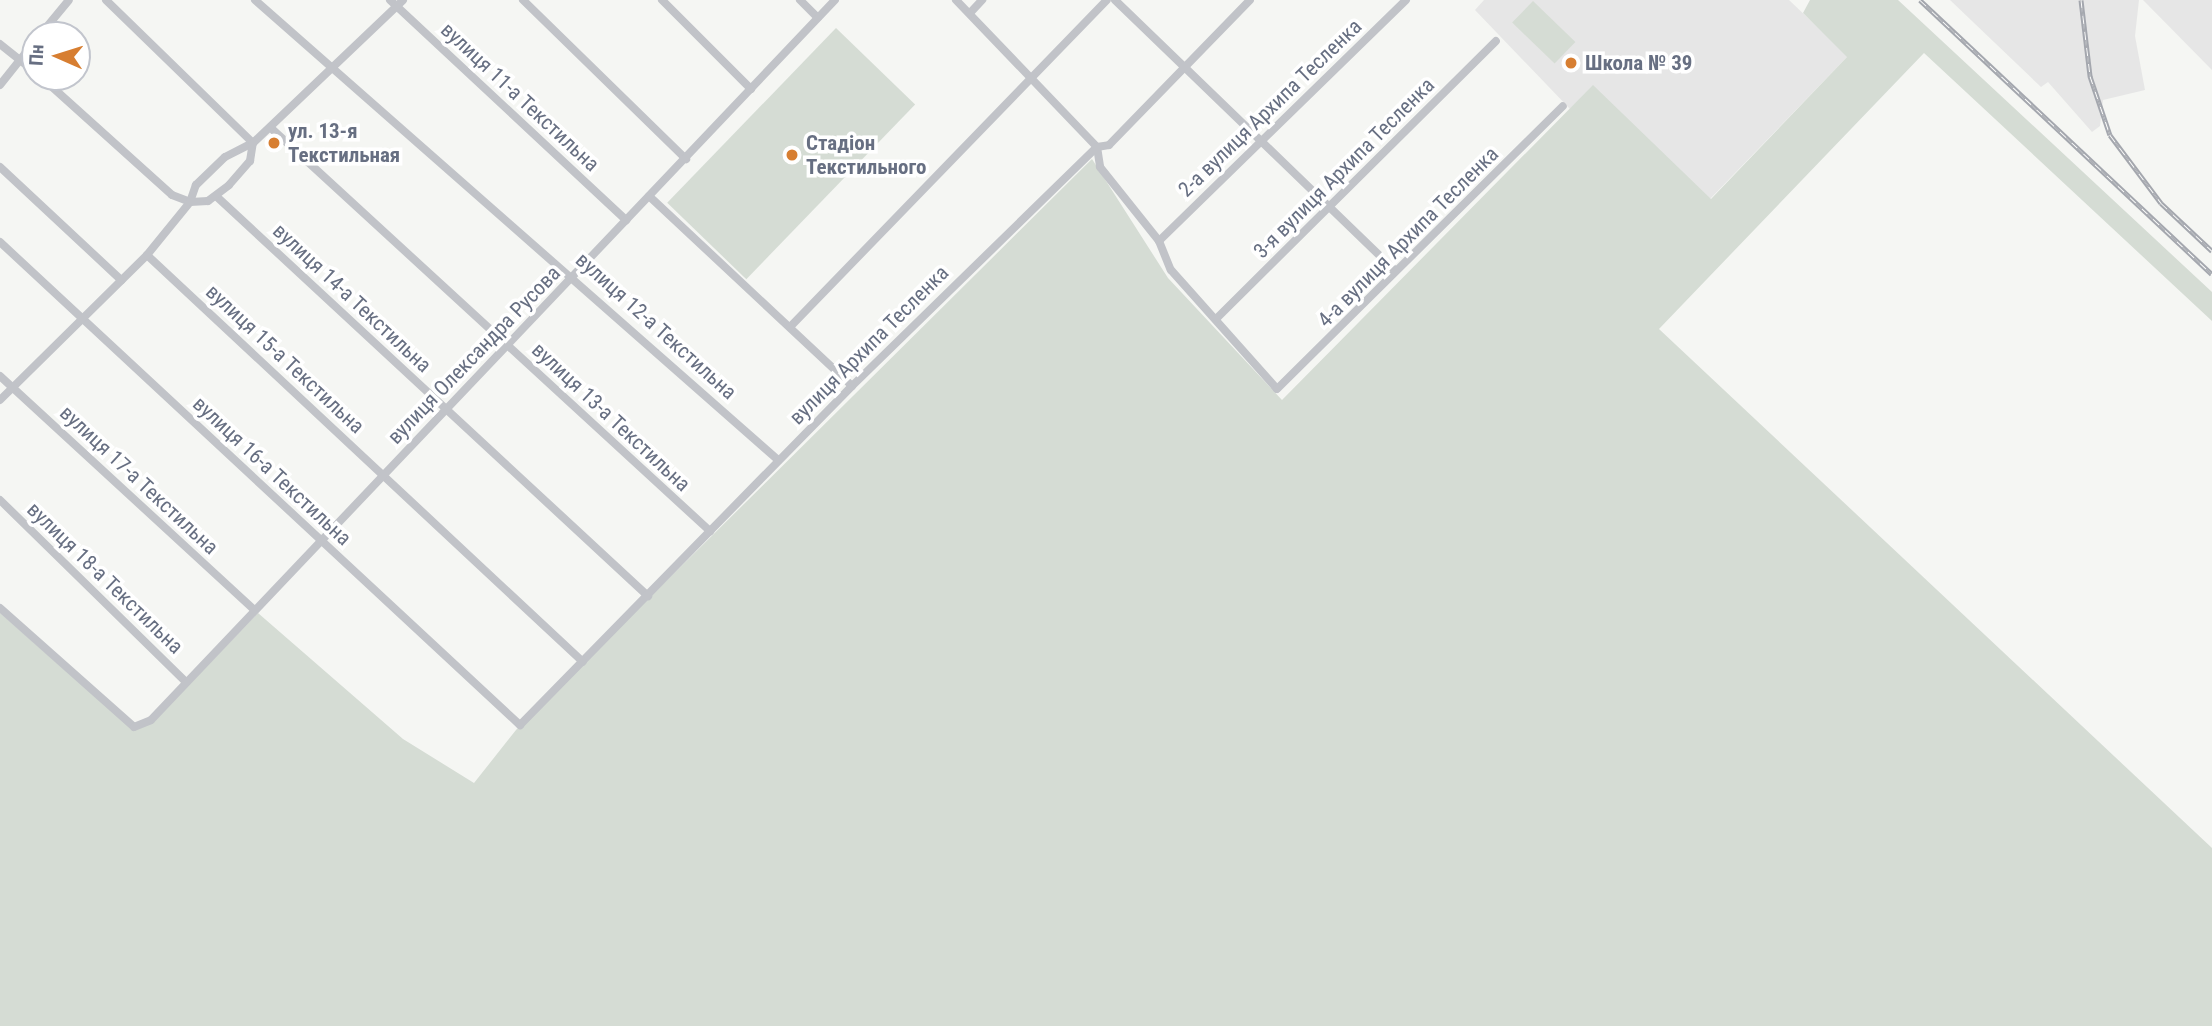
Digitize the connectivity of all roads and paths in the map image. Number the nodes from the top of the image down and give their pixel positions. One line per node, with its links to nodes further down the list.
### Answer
1 (69, 0): 17 (street)
2 (106, 0): 30 (street)
3 (255, 0): 22 (street, вулиця 12-а Текстильна)
4 (523, 0): 32 (street)
5 (662, 0): 25 (street)
6 (800, 0): 16 (street)
7 (835, 0): 16 (street, вулиця Олександра Русова)
8 (956, 0): 15 (street)
9 (982, 0): 15 (street)
10 (1107, 0): 23 (street)
11 (1115, 0): 21 (street)
12 (1250, 0): 21 (street, вулиця Архипа Тесленка)
13 (1406, 0): 29 (street, 2-а вулиця Архипа Тесленка)
14 (397, 2): 22 (street); 38 (street, вулиця 11-а Текстильна)
15 (970, 13): 23 (street)
16 (818, 18): 25 (street, вулиця Олександра Русова)
17 (52, 21)
18 (1496, 41): 37 (street, 3-я вулиця Архипа Тесленка)
19 (0, 44): 20 (street)
20 (20, 59): 24 (street)
21 (1185, 65): 29 (street); 31 (street, вулиця Архипа Тесленка)
22 (334, 68): 28 (street); 43 (street, вулиця 12-а Текстильна)
23 (1031, 77): 31 (street); 47 (street)
24 (0, 85)
25 (751, 89): 32 (street, вулиця Олександра Русова)
26 (57, 91): 36 (street)
27 (1563, 106): 42 (street, 4-а вулиця Архипа Тесленка)
28 (272, 129): 30 (street); 48 (street, вулиця 13-а Текстильна)
29 (1265, 139): 37 (street); 40 (street, 2-а вулиця Архипа Тесленка)
30 (253, 143): 34 (street); 36 (street)
31 (1097, 147): 40 (street); 50 (street, вулиця Архипа Тесленка)
32 (686, 159): 35 (street, вулиця Олександра Русова)
33 (0, 167): 44 (street)
34 (216, 196): 36 (street); 53 (street, вулиця 14-а Текстильна)
35 (649, 196): 38 (street, вулиця Олександра Русова); 47 (street)
36 (190, 202): 41 (street)
37 (1332, 207): 42 (street); 46 (street, 3-я вулиця Архипа Тесленка)
38 (626, 220): 43 (street, вулиця Олександра Русова)
39 (0, 242): 45 (street, вулиця 16-а Текстильна)
40 (1158, 242): 46 (street)
41 (147, 255): 44 (street); 55 (street, вулиця 15-а Текстильна)
42 (1396, 271): 46 (street, 4-а вулиця Архипа Тесленка)
43 (574, 276): 48 (street, вулиця Олександра Русова); 54 (street, вулиця 12-а Текстильна)
44 (121, 280): 45 (street)
45 (83, 318): 51 (street); 58 (street, вулиця 16-а Текстильна)
46 (1217, 318)
47 (790, 327): 50 (street)
48 (508, 346): 53 (street, вулиця Олександра Русова); 57 (street, вулиця 13-а Текстильна)
49 (0, 376): 51 (street, вулиця 17-а Текстильна)
50 (852, 386): 54 (street, вулиця Архипа Тесленка)
51 (13, 387): 52 (street); 61 (street, вулиця 17-а Текстильна)
52 (0, 400)
53 (446, 409): 55 (street, вулиця Олександра Русова); 59 (street, вулиця 14-а Текстильна)
54 (778, 460): 57 (street, вулиця Архипа Тесленка)
55 (383, 474): 58 (street, вулиця Олександра Русова); 62 (street, вулиця 15-а Текстильна)
56 (0, 500): 63 (street, вулиця 18-а Текстильна)
57 (710, 531): 59 (street, вулиця Архипа Тесленка)
58 (320, 540): 61 (street, вулиця Олександра Русова); 64 (street, вулиця 16-а Текстильна)
59 (648, 596): 62 (street, вулиця Архипа Тесленка)
60 (0, 608): 63 (street, вулиця Олександра Русова)
61 (253, 609): 63 (street, вулиця Олександра Русова)
62 (583, 662): 64 (street, вулиця Архипа Тесленка)
63 (185, 681)
64 (520, 725)

